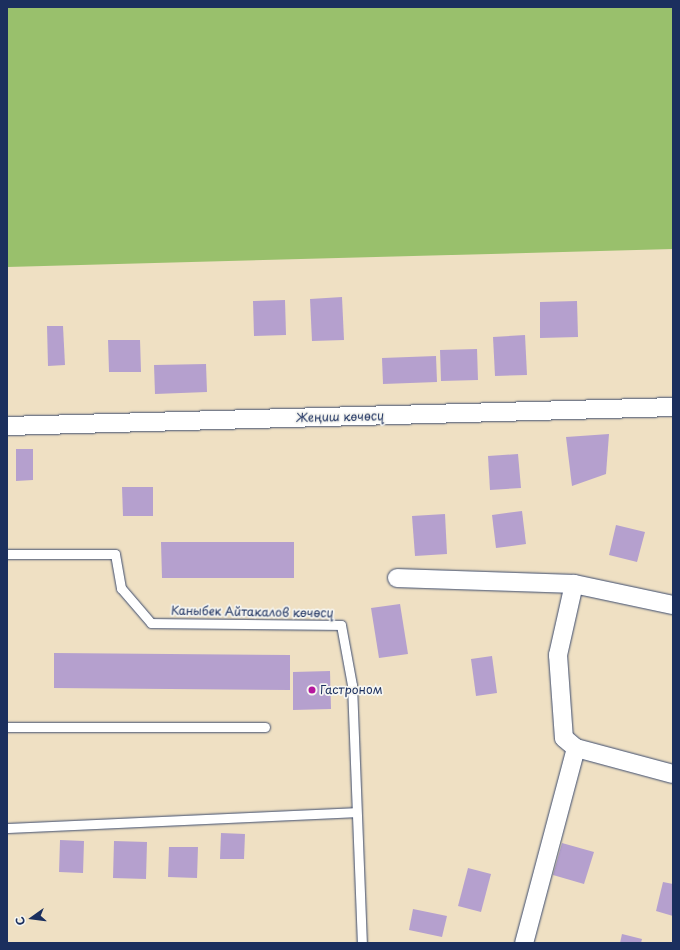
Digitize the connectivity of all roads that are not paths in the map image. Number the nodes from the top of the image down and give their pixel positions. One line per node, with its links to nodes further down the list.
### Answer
1 (673, 407): 2 (street, Жеңиш көчөсү)
2 (7, 426)
3 (7, 554): 11 (lane, Каныбек Айтакалов көчөсү)
4 (397, 578): 5 (street)
5 (574, 584): 6 (street); 9 (street)
6 (673, 604)
7 (7, 727): 8 (lane)
8 (265, 727)
9 (576, 748): 10 (street); 14 (street)
10 (673, 774)
11 (355, 812): 12 (lane); 13 (lane, Каныбек Айтакалов көчөсү)
12 (7, 828)
13 (362, 943)
14 (524, 943)

